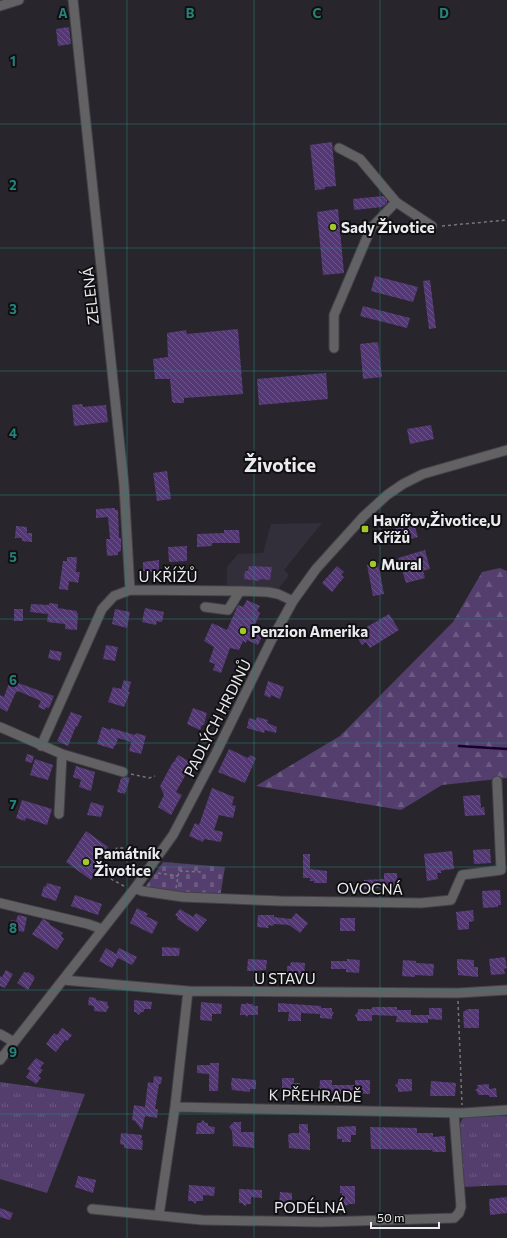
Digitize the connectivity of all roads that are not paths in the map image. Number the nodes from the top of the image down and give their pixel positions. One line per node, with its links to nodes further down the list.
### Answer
1 (19, 0): 3 (street)
2 (73, 0): 9 (street, ZELENÁ)
3 (0, 6)
4 (339, 148): 5 (street)
5 (396, 202): 6 (street); 7 (street)
6 (432, 226)
7 (334, 348)
8 (507, 450): 11 (street, PADLÝCH HRDINŮ)
9 (130, 590): 10 (street, U KŘÍŽŮ); 14 (street, U KŘÍŽŮ)
10 (240, 591): 11 (street, U KŘÍŽŮ); 12 (street)
11 (293, 601): 20 (street, PADLÝCH HRDINŮ)
12 (204, 607)
13 (0, 727): 14 (street)
14 (41, 746): 15 (street)
15 (62, 754): 16 (street); 18 (street)
16 (123, 772)
17 (497, 781): 19 (street, OVOCNÁ)
18 (59, 814)
19 (503, 815): 20 (street, OVOCNÁ)
20 (134, 889): 22 (street, PADLÝCH HRDINŮ)
21 (0, 903): 22 (street)
22 (102, 929): 23 (street, PADLÝCH HRDINŮ)
23 (63, 980): 25 (street, U STAVU); 27 (street, PADLÝCH HRDINŮ)
24 (507, 990): 25 (street, U STAVU)
25 (188, 991): 29 (street)
26 (0, 1034): 27 (street)
27 (14, 1042): 28 (street, PADLÝCH HRDINŮ)
28 (0, 1060)
29 (175, 1107): 31 (street, K PŘEHRADĚ); 33 (street)
30 (507, 1110): 31 (street, K PŘEHRADĚ)
31 (459, 1113): 33 (street, PODÉLNÁ)
32 (92, 1209): 33 (street, PODÉLNÁ)
33 (159, 1215)

